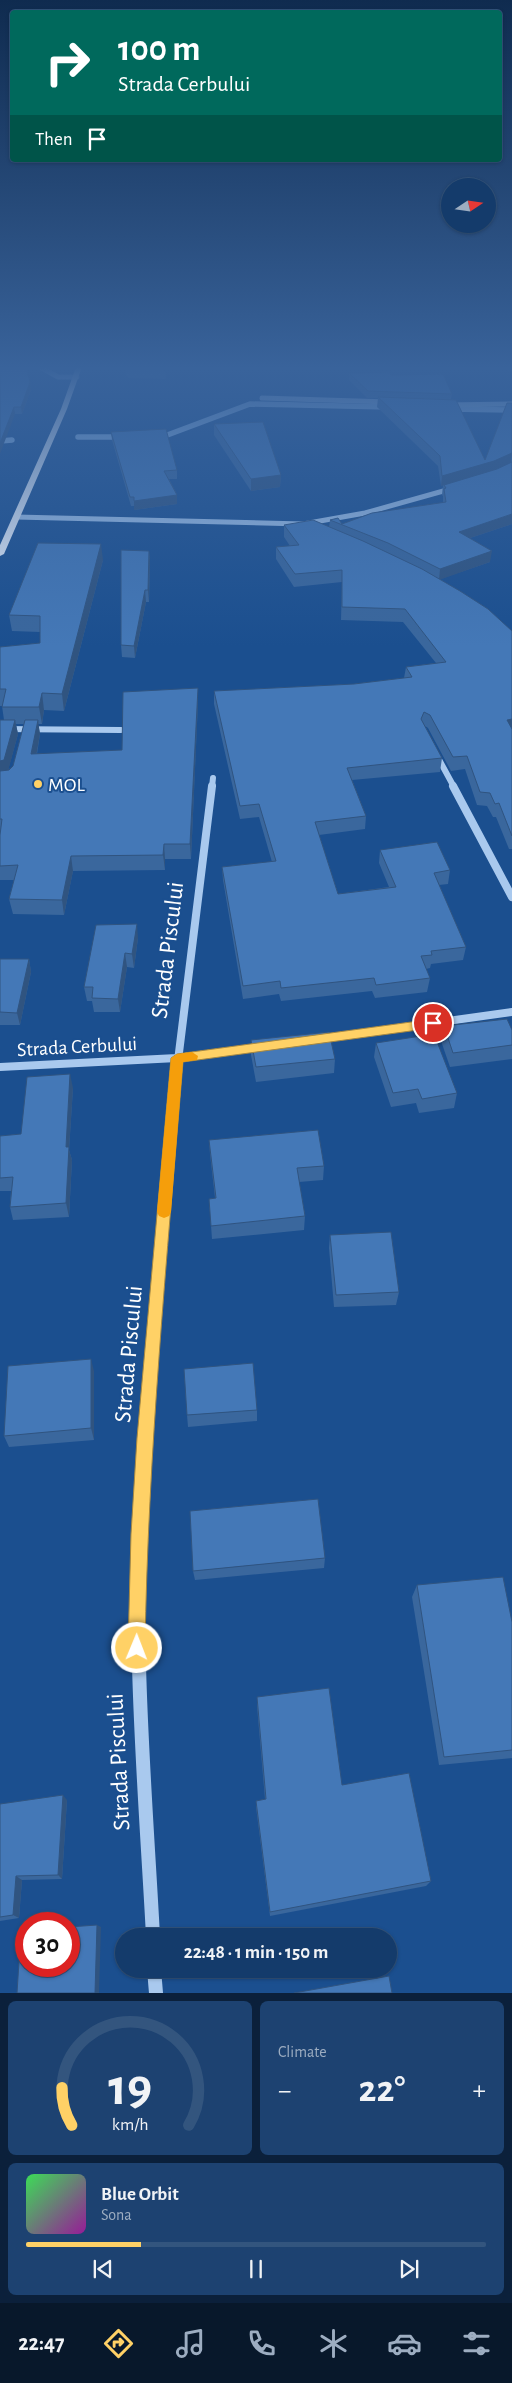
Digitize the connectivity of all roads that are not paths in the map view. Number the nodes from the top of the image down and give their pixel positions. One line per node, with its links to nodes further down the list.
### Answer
1 (41, 460): 3 (main road)
2 (462, 485): 4 (street)
3 (16, 517): 4 (street); 6 (main road)
4 (303, 524): 5 (street)
5 (318, 530)
6 (0, 554)
7 (0, 729): 8 (street)
8 (24, 729): 9 (street); 10 (street)
9 (121, 730)
10 (22, 738)
11 (433, 748): 13 (street)
12 (212, 778): 17 (street, Strada Piscului)
13 (512, 897)
14 (512, 1012): 15 (street)
15 (305, 1041)
16 (275, 1045): 17 (street, Strada Cerbului)
17 (177, 1058): 18 (street, Strada Cerbului); 19 (street, Strada Piscului)
18 (0, 1066)
19 (153, 1928)
20 (155, 1978): 21 (street)
21 (156, 1993)

